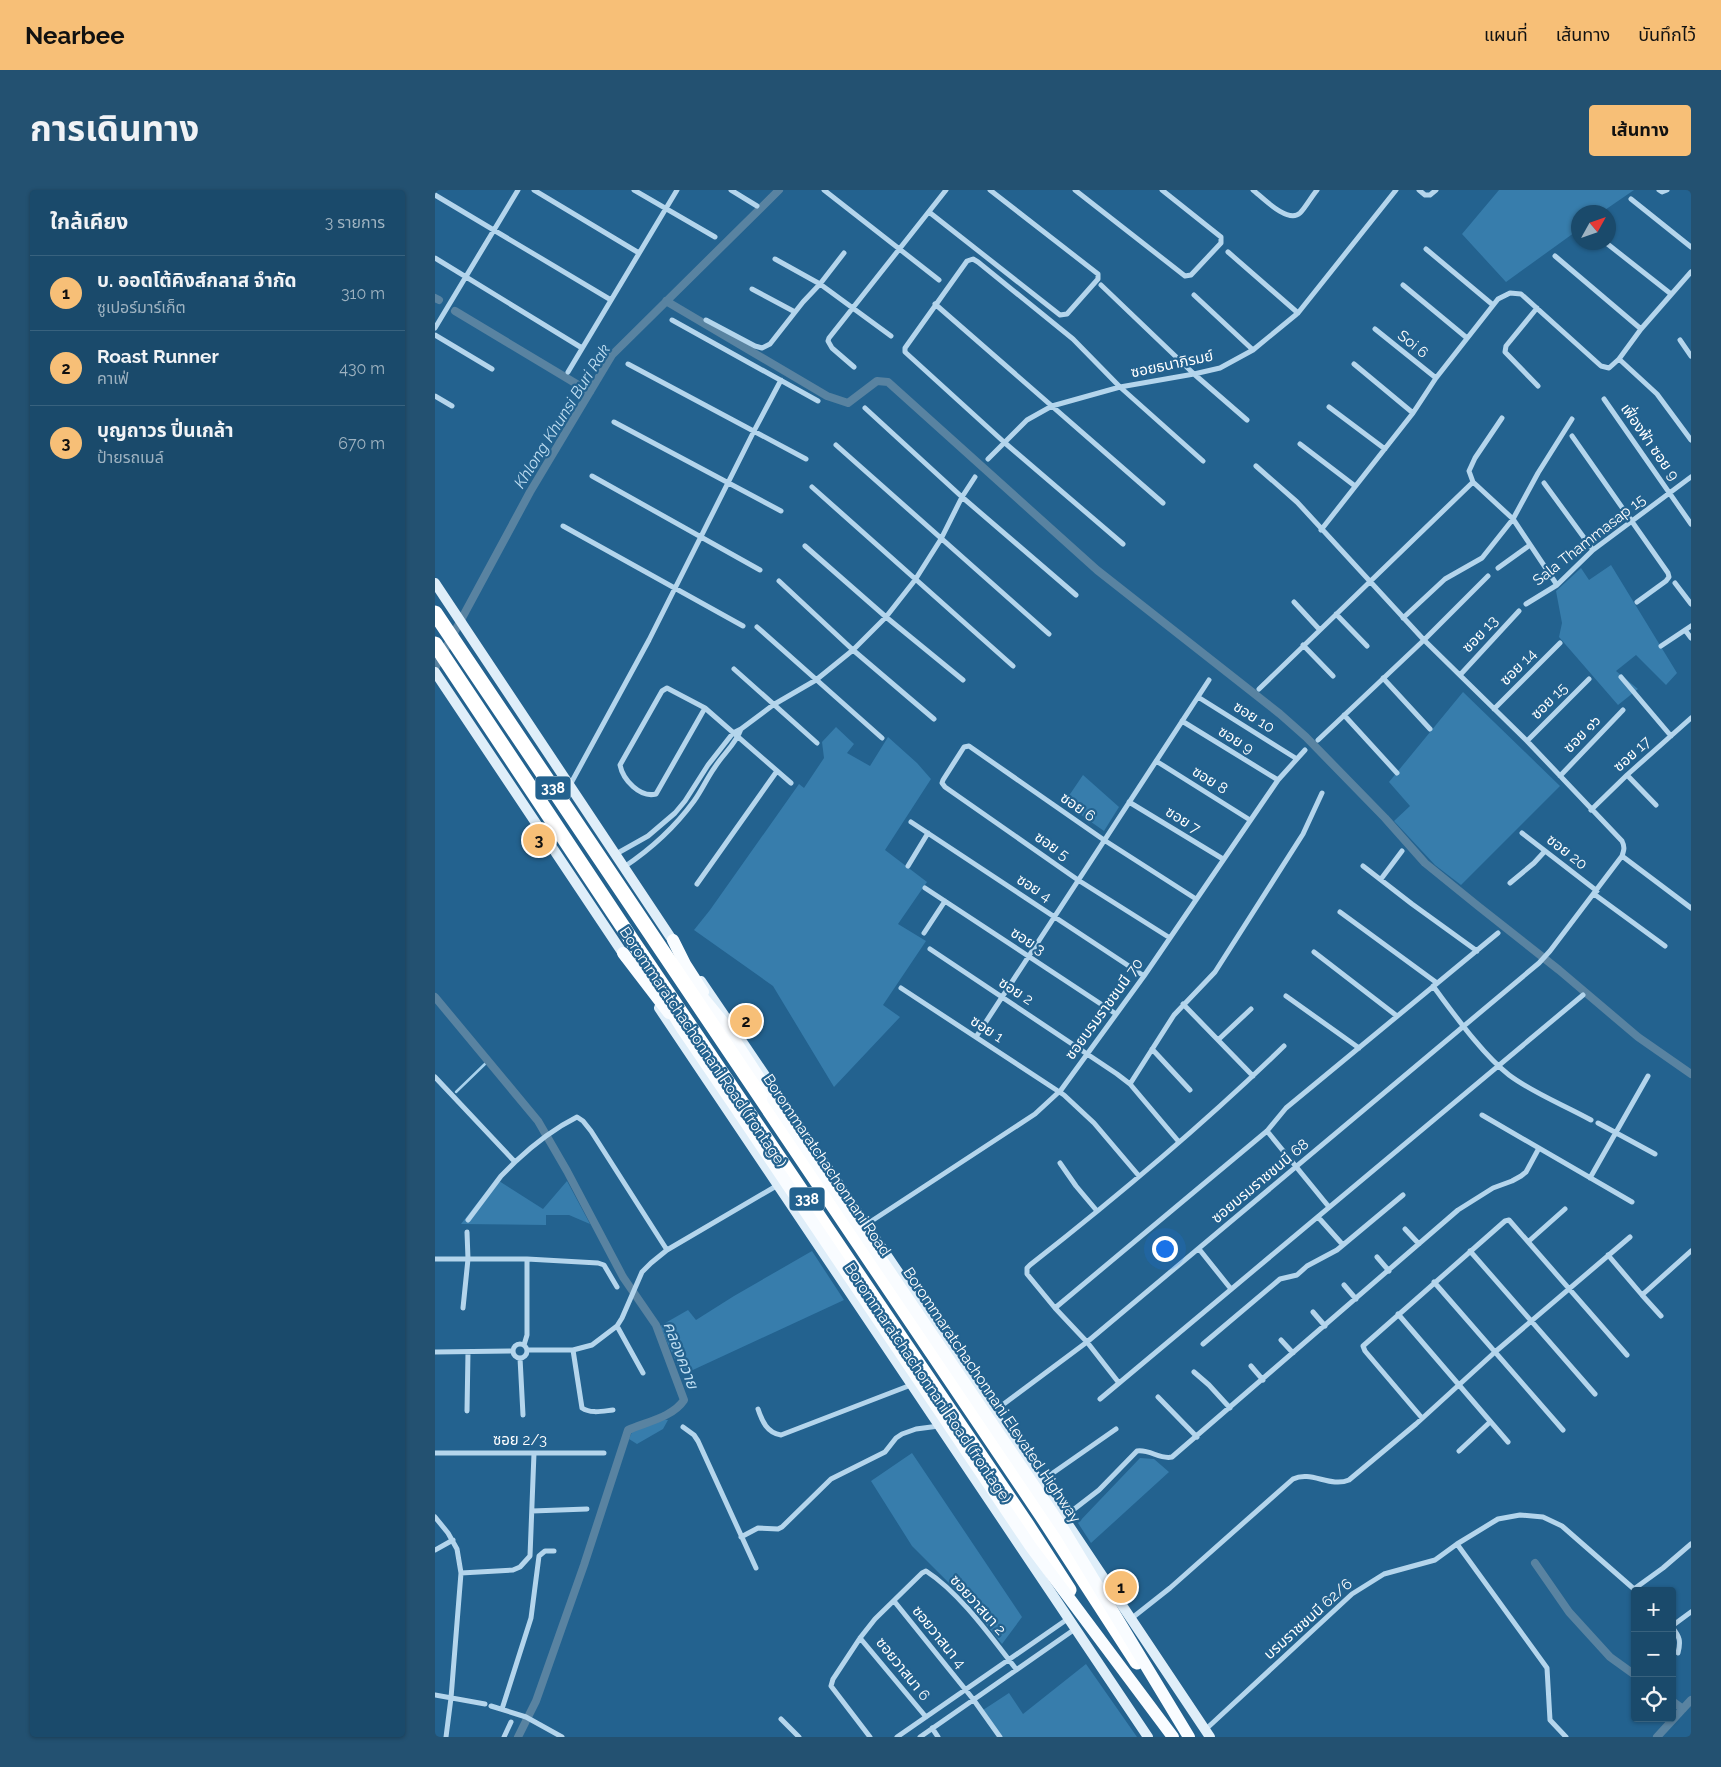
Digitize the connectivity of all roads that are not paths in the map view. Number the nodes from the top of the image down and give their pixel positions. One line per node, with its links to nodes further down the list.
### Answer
1 (518, 190): 23 (street)
2 (534, 190): 30 (street)
3 (634, 190): 21 (street)
4 (677, 190): 21 (street)
5 (731, 190): 20 (street)
6 (824, 190): 26 (street)
7 (946, 190): 22 (street)
8 (990, 190): 22 (street)
9 (1075, 190): 10 (street)
10 (1162, 190)
11 (1253, 190): 12 (street)
12 (1317, 190)
13 (1396, 190): 50 (street, ซอยธนาภิรมย์)
14 (1419, 190): 15 (street)
15 (1436, 190)
16 (1659, 190): 17 (street)
17 (1667, 190)
18 (435, 195): 23 (street)
19 (1631, 199): 25 (street)
20 (757, 206)
21 (665, 209): 24 (street); 30 (street)
22 (929, 212): 26 (street)
23 (494, 230): 36 (street); 44 (street)
24 (715, 237)
25 (1691, 247)
26 (899, 249): 37 (street); 48 (street)
27 (1426, 249): 46 (street)
28 (1615, 250): 42 (street)
29 (1228, 252): 50 (street)
30 (639, 253): 44 (street)
31 (845, 253): 38 (street)
32 (1555, 256): 55 (street)
33 (435, 258): 36 (street)
34 (775, 260): 38 (street)
35 (1691, 272): 42 (street)
36 (467, 276): 53 (street); 60 (street)
37 (939, 280)
38 (820, 284): 48 (street); 49 (street)
39 (1101, 285): 69 (street)
40 (1403, 285): 58 (street)
41 (752, 289): 49 (street)
42 (1671, 294): 55 (street)
43 (1194, 295): 61 (street)
44 (611, 300): 60 (street)
45 (935, 304): 73 (street); 78 (street); 89 (street)
46 (1493, 305): 47 (street); 58 (street)
47 (1537, 308): 63 (street); 72 (street)
48 (853, 309): 57 (street); 66 (street)
49 (795, 312): 52 (street)
50 (1298, 314): 61 (street, ซอยธนาภิรมย์)
51 (672, 320): 71 (street)
52 (707, 320)
53 (435, 328)
54 (1375, 329): 70 (street, Soi 6)
55 (1641, 329): 63 (street)
56 (435, 335): 67 (street)
57 (891, 336)
58 (1467, 338): 70 (street)
59 (1680, 340): 62 (street)
60 (582, 348): 68 (street)
61 (1253, 350): 69 (street, ซอยธนาภิรมย์)
62 (1691, 356)
63 (1619, 359): 88 (street)
64 (628, 364): 86 (street)
65 (1355, 364): 81 (street)
66 (854, 367)
67 (492, 369)
68 (568, 372)
69 (1194, 374): 73 (street, ซอยธนาภิรมย์); 84 (street)
70 (1436, 378): 81 (street)
71 (781, 380): 76 (street); 86 (street)
72 (1538, 386)
73 (1120, 387): 78 (street, ซอยธนาภิรมย์); 95 (street)
74 (435, 396): 77 (street)
75 (1604, 399): 105 (street, เฟื่องฟ้า ซอย 9)
76 (818, 401)
77 (452, 406)
78 (1052, 406): 89 (street, ซอยธนาภิรมย์); 107 (street)
79 (1329, 407): 92 (street)
80 (865, 408): 106 (street)
81 (1413, 413): 92 (street)
82 (1502, 418): 101 (street)
83 (1572, 418): 109 (street)
84 (1247, 420)
85 (614, 422): 100 (street)
86 (754, 431): 93 (street); 100 (street)
87 (1571, 436): 110 (street)
88 (1691, 440)
89 (1005, 443): 94 (street, ซอยธนาภิรมย์); 116 (street)
90 (1300, 444): 103 (street)
91 (836, 445): 115 (street)
92 (1385, 449): 103 (street)
93 (806, 459)
94 (987, 459)
95 (1203, 461)
96 (1256, 466): 113 (street)
97 (592, 476): 114 (street)
98 (975, 477): 106 (street)
99 (1691, 477): 105 (street, Sala Thammasap 15)
100 (728, 482): 108 (street); 114 (street)
101 (1473, 482): 109 (street); 125 (street)
102 (1544, 483): 119 (street)
103 (1355, 486): 113 (street)
104 (812, 487): 123 (street)
105 (1670, 493): 110 (street, Sala Thammasap 15); 111 (street, เฟื่องฟ้า ซอย 9)
106 (963, 497): 115 (street); 130 (street)
107 (1163, 503)
108 (781, 511)
109 (1513, 519): 117 (street); 139 (street)
110 (1632, 522): 119 (street, Sala Thammasap 15); 132 (street)
111 (1691, 524)
112 (563, 526): 129 (street)
113 (1321, 530): 125 (street)
114 (701, 537): 121 (street); 129 (street)
115 (941, 539): 123 (street); 145 (street)
116 (1123, 544)
117 (1530, 545): 120 (street); 128 (street)
118 (805, 546): 138 (street)
119 (1593, 550): 128 (street, Sala Thammasap 15)
120 (1498, 568)
121 (760, 570)
122 (1488, 576): 147 (street)
123 (915, 580): 138 (street); 154 (street)
124 (779, 581): 153 (street)
125 (1370, 582): 137 (street); 139 (street)
126 (435, 583): 194 (main road, 338)
127 (1675, 584): 134 (street)
128 (1557, 585): 133 (street, Sala Thammasap 15)
129 (675, 589): 140 (street); 194 (street)
130 (1075, 595)
131 (1294, 602): 143 (street)
132 (1637, 602)
133 (1527, 604)
134 (1691, 604)
135 (1519, 610): 157 (street, ซอย 13)
136 (435, 613): 227 (highway, Borommaratchachonnani Road / 338)
137 (1336, 614): 143 (street); 151 (street)
138 (886, 617): 153 (street); 163 (street)
139 (1403, 618): 147 (street)
140 (743, 626)
141 (1691, 626): 144 (street)
142 (757, 627): 162 (street)
143 (1319, 629): 150 (street)
144 (1685, 630): 146 (street); 152 (street)
145 (1049, 634)
146 (1691, 638)
147 (1424, 640): 157 (street); 160 (street)
148 (1560, 643): 169 (street, ซอย 14)
149 (436, 645): 230 (highway, 338)
150 (1303, 645): 158 (street); 165 (street)
151 (1367, 646)
152 (1661, 646)
153 (853, 650): 162 (street); 173 (street)
154 (1013, 666)
155 (734, 669): 167 (street)
156 (437, 675): 235 (main road, Borommaratchachonnani Road (frontage) / 338)
157 (1460, 675): 169 (street)
158 (1333, 676)
159 (1621, 677): 178 (street)
160 (1383, 678): 171 (street); 176 (street)
161 (1589, 679): 182 (street, ซอย 15)
162 (816, 680): 167 (street); 180 (street)
163 (963, 680)
164 (1209, 680): 166 (street)
165 (1259, 689)
166 (1198, 697): 174 (street); 185 (street, ซอย 10)
167 (773, 705): 175 (street); 183 (street)
168 (705, 708): 168 (street); 177 (street)
169 (1494, 709): 182 (street)
170 (1623, 710): 191 (street, ซอย ๑๖)
171 (1344, 715): 181 (street); 189 (street)
172 (1691, 718): 178 (street, ซอย 17)
173 (934, 720)
174 (1182, 721): 186 (street); 192 (street, ซอย 9)
175 (741, 729): 177 (street); 179 (street)
176 (1430, 730)
177 (733, 732): 179 (street); 204 (street)
178 (1671, 736): 190 (street, ซอย 17)
179 (738, 737): 188 (street); 207 (street)
180 (882, 738)
181 (1318, 740)
182 (1527, 741): 191 (street)
183 (817, 743)
184 (1305, 750): 185 (street, ซอยบรมราชชนนี 70)
185 (1297, 759): 192 (street, ซอยบรมราชชนนี 70)
186 (1156, 761): 196 (street); 199 (street, ซอย 8)
187 (953, 764): 203 (street, ซอย 6); 215 (street, ซอย 5)
188 (777, 772): 193 (street); 217 (street)
189 (1397, 773)
190 (1627, 775): 197 (street); 198 (street, ซอย 17)
191 (1560, 776): 198 (street)
192 (1278, 780): 199 (street, ซอยบรมราชชนนี 70)
193 (791, 783)
194 (570, 785): 208 (main road, 338)
195 (1322, 793): 243 (street)
196 (1129, 802): 203 (street); 210 (street, ซอย 7)
197 (1657, 805)
198 (1591, 810): 209 (street)
199 (1250, 820): 210 (street, ซอยบรมราชชนนี 70)
200 (911, 822): 201 (street, ซอย 4)
201 (929, 833): 211 (street); 224 (street, ซอย 4)
202 (1522, 833): 206 (street, ซอย 20)
203 (1104, 840): 215 (street); 220 (street, ซอย 6)
204 (640, 842): 207 (street); 208 (street)
205 (1402, 851): 214 (street)
206 (1545, 851): 216 (street); 219 (street, ซอย 20)
207 (646, 852): 213 (street)
208 (615, 854): 213 (main road, 338)
209 (1623, 856): 219 (street, ซอยบรมราชชนนี 68); 222 (street)
210 (1223, 859): 220 (street, ซอยบรมราชชนนี 70)
211 (908, 866)
212 (1363, 866): 214 (street)
213 (624, 867): 229 (main road, 338)
214 (1381, 879): 233 (street)
215 (1078, 880): 224 (street); 228 (street, ซอย 5)
216 (1510, 883)
217 (697, 884)
218 (925, 888): 221 (street, ซอย 3)
219 (1595, 892): 231 (street, ซอย 20); 248 (street, ซอยบรมราชชนนี 68)
220 (1196, 899): 228 (street, ซอยบรมราชชนนี 70)
221 (945, 901): 225 (street); 236 (street, ซอย 3)
222 (1691, 908)
223 (1340, 912): 238 (street)
224 (1054, 916): 236 (street); 237 (street, ซอย 4)
225 (924, 933)
226 (1498, 934): 233 (street)
227 (651, 935): 247 (main road, Borommaratchachonnani Elevated Highway / 338); 406 (highway, Borommaratchachonnani Road / 338)
228 (1170, 938): 237 (street, ซอยบรมราชชนนี 70)
229 (673, 940): 247 (main road); 284 (main road, 338)
230 (633, 942): 249 (main road, 338); 404 (highway, 338)
231 (1665, 946)
232 (931, 949): 242 (street, ซอย 2)
233 (1477, 951): 238 (street)
234 (1314, 952): 246 (street)
235 (623, 953): 249 (main road); 276 (main road, Borommaratchachonnani Road (frontage) / 338)
236 (1028, 956): 242 (street); 245 (street, ซอย 3)
237 (1144, 976): 245 (street, ซอยบรมราชชนนี 70)
238 (1435, 985): 246 (street); 248 (street)
239 (901, 988): 250 (street, ซอย 1)
240 (1583, 995): 256 (street)
241 (1286, 996): 253 (street)
242 (1002, 997): 250 (street); 255 (street, ซอย 2)
243 (1183, 1004): 251 (street); 254 (street)
244 (1251, 1009): 251 (street)
245 (1116, 1014): 255 (street, ซอยบรมราชชนนี 70)
246 (1397, 1016): 253 (street)
247 (722, 1021): 406 (main road, Borommaratchachonnani Elevated Highway / 338, bridge)
248 (1464, 1026): 256 (street); 273 (street, ซอยบรมราชชนนี 68)
249 (683, 1030): 405 (main road, 338, bridge)
250 (976, 1037): 262 (street, ซอย 1)
251 (1218, 1040): 257 (street)
252 (1284, 1046): 257 (street)
253 (1359, 1048): 266 (street)
254 (1152, 1049): 260 (street); 261 (street)
255 (1087, 1053): 260 (street, ซอย 2); 262 (street, ซอยบรมราชชนนี 70)
256 (1499, 1067): 264 (street); 279 (street)
257 (1253, 1076): 268 (street)
258 (1648, 1076): 267 (street)
259 (435, 1077): 271 (street)
260 (1130, 1084): 268 (street, ซอย 2)
261 (1190, 1090)
262 (1059, 1092): 274 (street, ซอย 1); 284 (street, ซอยบรมราชชนนี 70)
263 (1482, 1115): 269 (street)
264 (1591, 1120)
265 (1598, 1124): 267 (street)
266 (1267, 1131): 273 (street); 309 (street)
267 (1616, 1133): 270 (street); 275 (street)
268 (1179, 1142): 274 (street)
269 (1539, 1148): 275 (street); 289 (street)
270 (1655, 1154)
271 (515, 1162): 283 (street); 292 (street)
272 (1060, 1163): 281 (street)
273 (1297, 1166): 279 (street); 291 (street, ซอยบรมราชชนนี 68)
274 (1139, 1176): 281 (street)
275 (1590, 1178): 278 (street)
276 (778, 1186): 292 (street); 333 (main road, Borommaratchachonnani Road (frontage) / 338)
277 (1403, 1195): 290 (street)
278 (1632, 1202)
279 (1329, 1207): 282 (street)
280 (1565, 1209): 288 (street)
281 (1097, 1211): 309 (street)
282 (1318, 1217): 290 (street); 304 (street)
283 (468, 1220)
284 (867, 1224): 342 (main road, 338)
285 (1405, 1229): 289 (street)
286 (467, 1232): 298 (street)
287 (1630, 1237): 295 (street)
288 (1529, 1241): 293 (street); 305 (street)
289 (1419, 1244): 300 (street)
290 (1343, 1245): 318 (street)
291 (1199, 1248): 304 (street); 317 (street, ซอยบรมราชชนนี 68)
292 (667, 1250): 314 (street)
293 (1470, 1251): 301 (street); 313 (street)
294 (1691, 1251): 306 (street)
295 (1608, 1255): 305 (street); 306 (street)
296 (1377, 1257): 300 (street)
297 (435, 1259): 298 (street)
298 (468, 1259): 299 (street); 308 (street)
299 (527, 1259): 303 (street); 319 (street)
300 (1389, 1270): 307 (street)
301 (1434, 1282): 311 (street); 324 (street)
302 (1344, 1285): 307 (street)
303 (617, 1287)
304 (1231, 1289): 332 (street)
305 (1569, 1289): 313 (street); 326 (street)
306 (1643, 1295): 312 (street)
307 (1356, 1299): 315 (street)
308 (463, 1308)
309 (1055, 1308): 317 (street)
310 (1313, 1312): 315 (street)
311 (1398, 1314): 334 (street); 344 (street)
312 (1661, 1316)
313 (1532, 1320): 324 (street); 335 (street)
314 (617, 1326): 320 (street); 330 (street)
315 (1325, 1326): 325 (street)
316 (1281, 1340): 325 (street)
317 (1087, 1342): 332 (street); 342 (street, ซอยบรมราชชนนี 68)
318 (1203, 1344)
319 (525, 1347): 320 (street); 321 (street); 327 (street)
320 (573, 1350): 340 (street)
321 (513, 1351): 323 (street); 327 (street)
322 (435, 1352): 323 (street)
323 (468, 1352): 341 (street)
324 (1495, 1352): 334 (street); 349 (street)
325 (1293, 1353): 331 (street)
326 (1627, 1355)
327 (520, 1358): 343 (street)
328 (1251, 1366): 331 (street)
329 (1194, 1372): 338 (street)
330 (643, 1373)
331 (1263, 1380): 338 (street)
332 (1119, 1383): 337 (street)
333 (911, 1385): 339 (street); 346 (main road, Borommaratchachonnani Road (frontage) / 338)
334 (1458, 1385): 344 (street); 345 (street)
335 (1595, 1394)
336 (1158, 1397): 350 (street)
337 (1100, 1399)
338 (1230, 1408): 350 (street)
339 (758, 1409)
340 (613, 1410)
341 (467, 1411)
342 (993, 1412): 356 (main road, 338)
343 (523, 1414)
344 (1422, 1418): 374 (street)
345 (1490, 1422): 351 (street); 352 (street)
346 (939, 1426): 361 (street); 373 (main road, Borommaratchachonnani Road (frontage) / 338)
347 (683, 1427): 361 (street)
348 (1116, 1430): 356 (street)
349 (1563, 1430)
350 (1197, 1437): 360 (street)
351 (1508, 1442)
352 (1459, 1451)
353 (534, 1453): 354 (street, ซอย 2/3); 355 (street, ซอย 2/3); 358 (street)
354 (605, 1453)
355 (435, 1454)
356 (1041, 1482): 360 (main road, 338)
357 (587, 1509): 358 (street)
358 (532, 1511): 368 (street)
359 (435, 1517): 362 (street)
360 (1064, 1517): 374 (main road, 338)
361 (741, 1537): 367 (street)
362 (453, 1540): 365 (street); 368 (street)
363 (1457, 1544): 369 (street, บรมราชชนนี 62/6); 393 (street, บรมราชชนนี 62/6); 407 (street)
364 (1691, 1544): 370 (street, บรมราชชนนี 62/6)
365 (435, 1550)
366 (554, 1551): 388 (street)
367 (756, 1568)
368 (461, 1573): 384 (street)
369 (1632, 1587)
370 (1639, 1587)
371 (894, 1601): 378 (street); 380 (street, ซอยวาสนา 2); 382 (street, ซอยวาสนา 4)
372 (1691, 1612): 375 (street)
373 (1069, 1618): 376 (main road, Borommaratchachonnani Road (frontage) / 338); 380 (street)
374 (1132, 1618): 393 (main road, 338)
375 (1676, 1624)
376 (1075, 1628): 381 (street); 403 (main road, Borommaratchachonnani Road (frontage) / 338)
377 (1676, 1632): 379 (street)
378 (860, 1638): 389 (street, ซอยวาสนา 6); 398 (street)
379 (1678, 1653)
380 (1009, 1659): 381 (street, ซอยวาสนา 2); 382 (street)
381 (1016, 1669): 385 (street)
382 (965, 1690): 385 (street, ซอยวาสนา 4); 389 (street)
383 (435, 1695): 384 (street)
384 (451, 1698): 386 (street); 394 (street)
385 (973, 1699): 392 (street); 402 (street, ซอยวาสนา 4)
386 (485, 1704)
387 (491, 1706): 388 (street)
388 (502, 1709): 396 (street)
389 (926, 1717): 399 (street)
390 (781, 1719): 397 (street)
391 (511, 1722): 395 (street)
392 (933, 1728): 400 (street); 401 (street)
393 (1208, 1733)
394 (447, 1737)
395 (504, 1737)
396 (561, 1737)
397 (799, 1737)
398 (870, 1737)
399 (897, 1737)
400 (920, 1737)
401 (938, 1737)
402 (999, 1737)
403 (1148, 1737)
404 (1166, 1737)
405 (1173, 1737)
406 (1189, 1737)
407 (1566, 1737)

